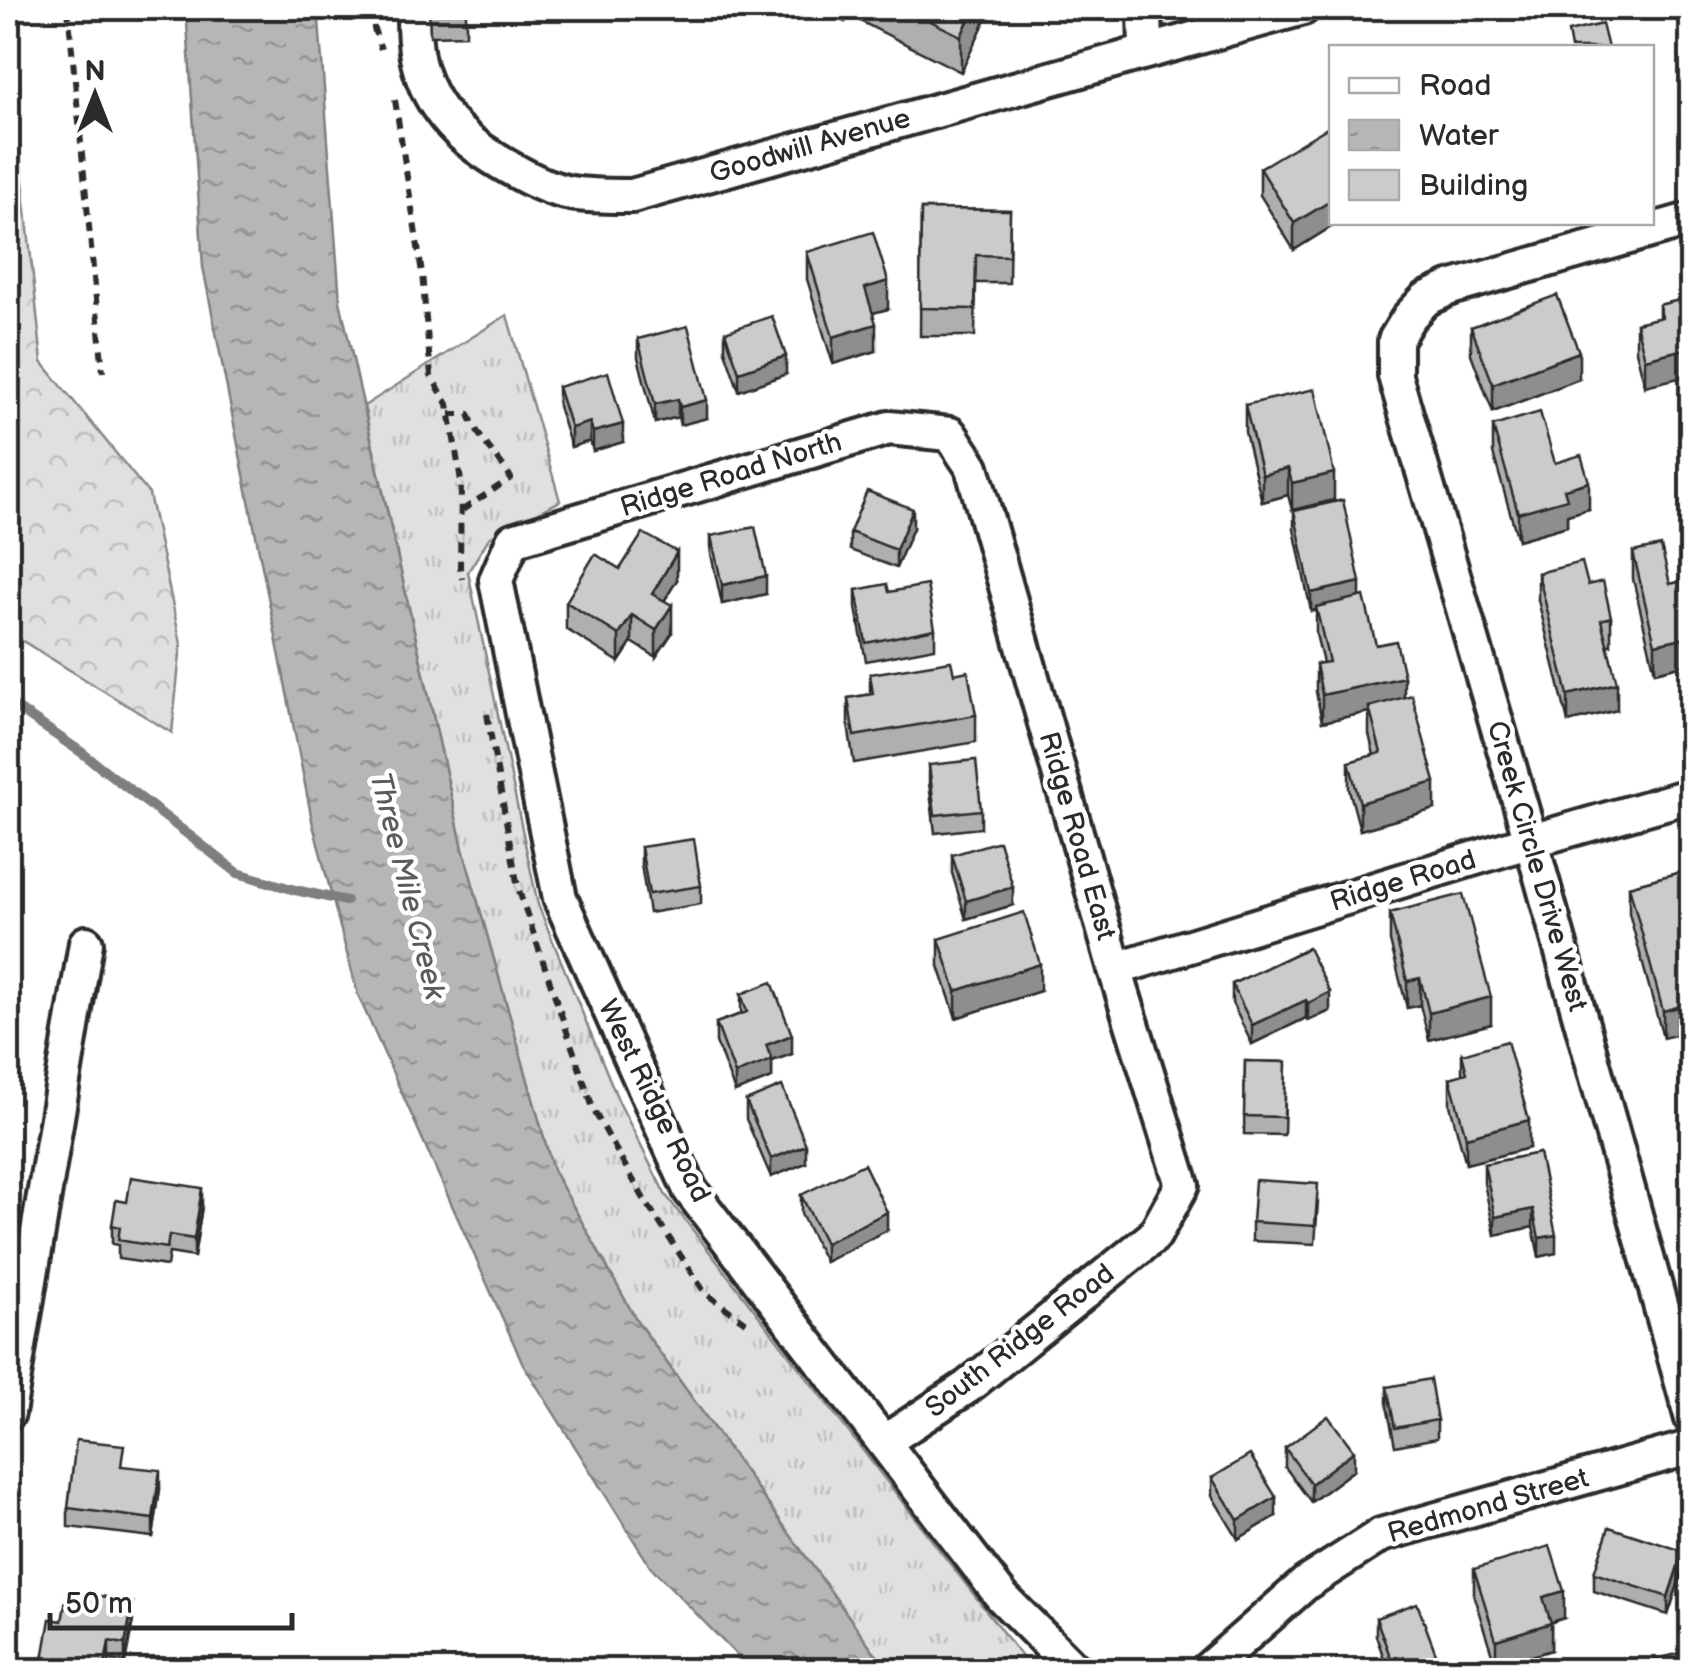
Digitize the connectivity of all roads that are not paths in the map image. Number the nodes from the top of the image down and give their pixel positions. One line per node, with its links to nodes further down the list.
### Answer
1 (414, 8): 4 (street, Goodwill Avenue)
2 (1146, 8): 4 (street)
3 (1303, 8): 4 (street, Goodwill Avenue)
4 (1146, 51)
5 (1692, 220): 9 (street, Creek Circle Drive West)
6 (950, 434): 7 (street, Ridge Road North); 11 (street, Ridge Road East)
7 (514, 540): 15 (street, West Ridge Road)
8 (1692, 795): 9 (street, Ridge Road)
9 (1531, 841): 11 (street, Ridge Road); 14 (street, Creek Circle Drive West)
10 (86, 943): 13 (street)
11 (1115, 969): 12 (street, Ridge Road East)
12 (1154, 1236): 15 (street, South Ridge Road)
13 (8, 1413)
14 (1692, 1418)
15 (884, 1442): 17 (street, West Ridge Road)
16 (1692, 1447): 18 (street, Redmond Street)
17 (1075, 1670)
18 (1207, 1670)

